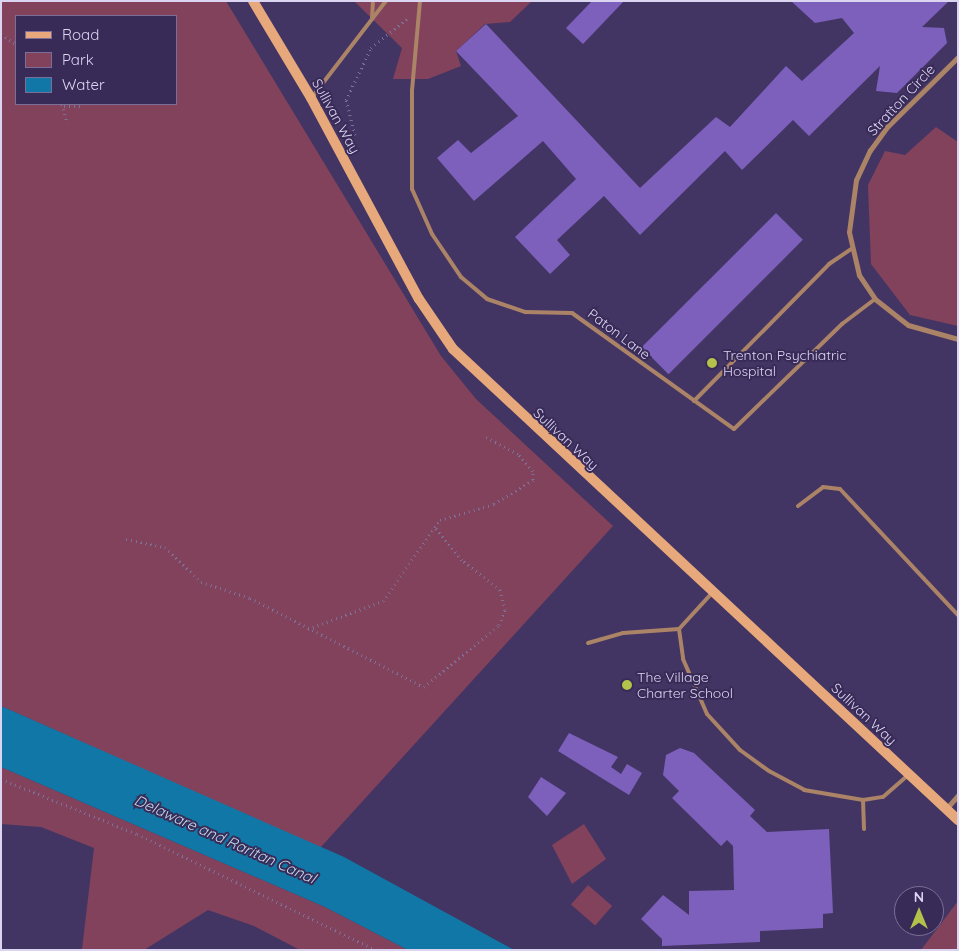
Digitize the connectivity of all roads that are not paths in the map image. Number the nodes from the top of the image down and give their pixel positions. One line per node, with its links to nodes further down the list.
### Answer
1 (253, 1): 7 (main road, Sullivan Way)
2 (373, 1): 5 (lane)
3 (386, 1): 5 (lane)
4 (420, 1): 11 (lane, Paton Lane)
5 (372, 18): 7 (lane)
6 (958, 57): 8 (street, Stratton Circle)
7 (311, 98): 13 (main road, Sullivan Way)
8 (851, 249): 9 (street, Stratton Circle); 11 (lane)
9 (875, 300): 10 (street, Stratton Circle); 11 (lane, Paton Lane)
10 (958, 339)
11 (694, 401)
12 (798, 506): 14 (lane)
13 (712, 593): 15 (lane); 17 (main road, Sullivan Way)
14 (958, 615)
15 (679, 629): 16 (lane); 19 (lane)
16 (588, 644)
17 (908, 775): 19 (lane); 20 (main road, Sullivan Way)
18 (958, 796): 20 (street)
19 (863, 800): 22 (lane)
20 (946, 810): 21 (main road, Sullivan Way)
21 (958, 820)
22 (864, 829)

